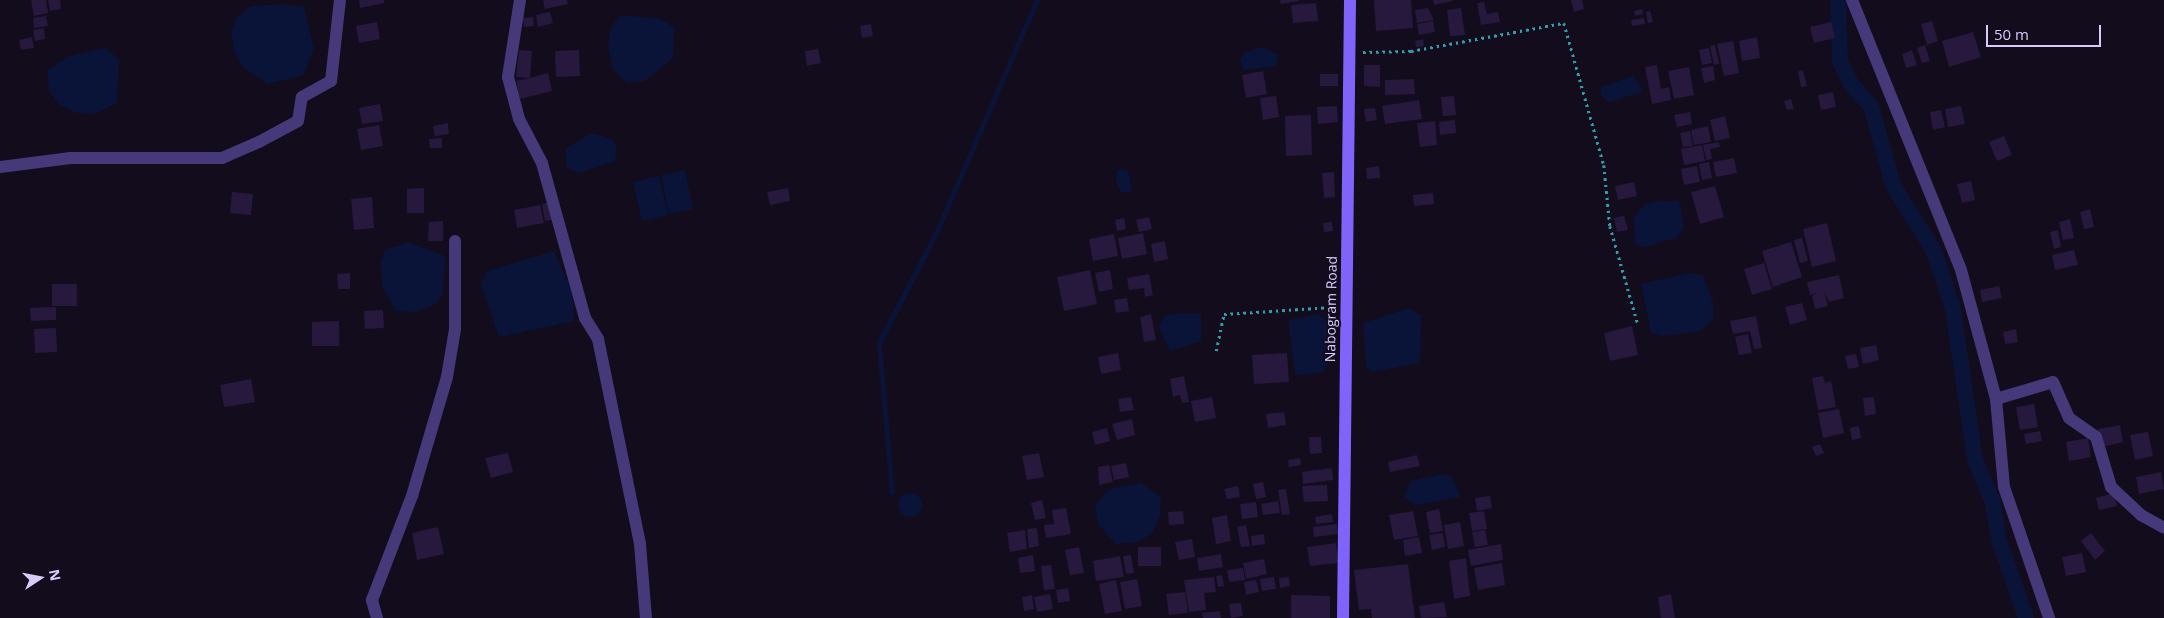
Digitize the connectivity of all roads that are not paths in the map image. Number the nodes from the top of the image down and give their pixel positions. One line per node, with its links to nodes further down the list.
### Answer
1 (340, 0): 5 (street)
2 (520, 0): 10 (street)
3 (1350, 0): 11 (main road, Nabogram Road)
4 (1852, 0): 7 (street)
5 (0, 167)
6 (455, 241): 9 (street)
7 (1996, 399): 8 (street); 12 (street)
8 (2164, 528)
9 (377, 618)
10 (646, 618)
11 (1343, 618)
12 (2049, 618)

